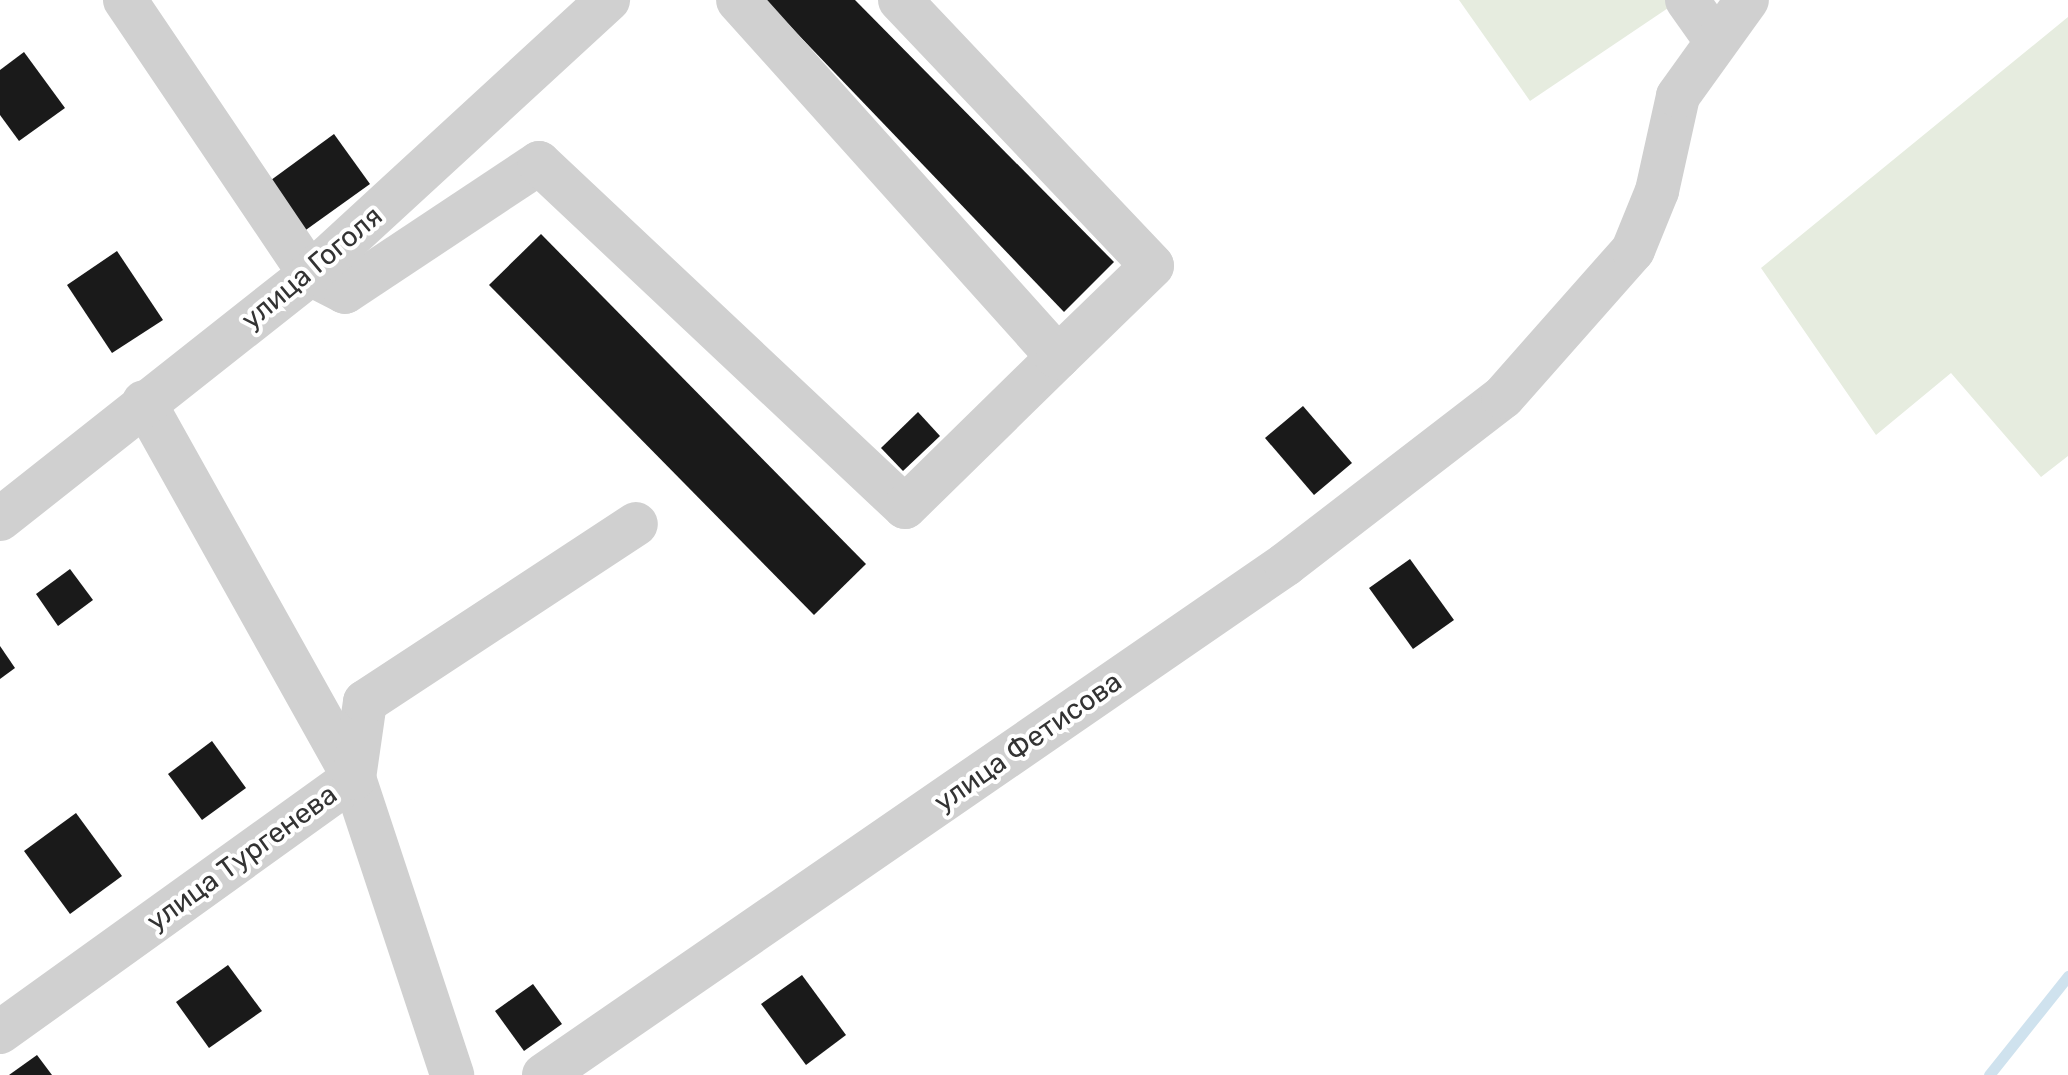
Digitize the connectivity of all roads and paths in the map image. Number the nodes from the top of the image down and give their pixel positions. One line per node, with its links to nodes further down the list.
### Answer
1 (125, 0): 8 (street)
2 (608, 0): 8 (street, улица Гоголя)
3 (738, 0): 9 (street)
4 (900, 0): 9 (street)
5 (1687, 0): 7 (street)
6 (1747, 0): 7 (street, улица Фетисова)
7 (1716, 41): 16 (street, улица Фетисова)
8 (310, 274): 9 (street); 10 (street, улица Гоголя)
9 (1058, 357)
10 (144, 402): 11 (street, улица Гоголя); 13 (street)
11 (0, 519)
12 (636, 524): 13 (street, улица Тургенева)
13 (354, 778): 14 (street, улица Тургенева); 15 (street)
14 (0, 1032)
15 (452, 1075)
16 (544, 1075)

